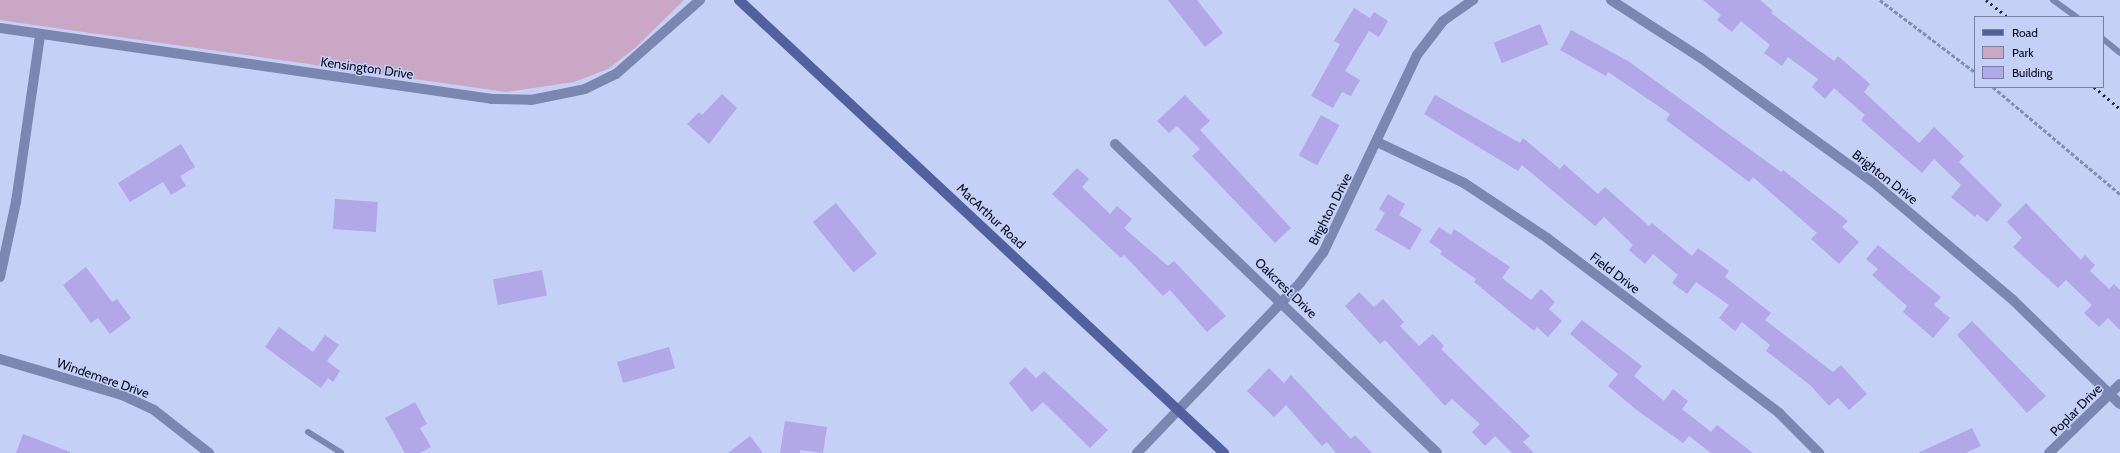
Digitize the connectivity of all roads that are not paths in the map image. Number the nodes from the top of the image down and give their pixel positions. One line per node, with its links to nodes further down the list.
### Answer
1 (700, 0): 10 (street, Kensington Drive)
2 (739, 0): 21 (street, MacArthur Road)
3 (1473, 0): 13 (street, Brighton Drive)
4 (1611, 0): 19 (street, Brighton Drive)
5 (2053, 0): 7 (lane)
6 (2066, 0): 7 (lane)
7 (2060, 5): 8 (lane)
8 (2075, 16)
9 (0, 28): 10 (street, Kensington Drive)
10 (40, 36): 15 (street)
11 (2104, 40): 12 (lane)
12 (2120, 53)
13 (1377, 142): 16 (street, Brighton Drive); 28 (street, Field Drive)
14 (1115, 144): 16 (street, Oakcrest Drive)
15 (0, 277)
16 (1282, 302): 21 (street, Brighton Drive); 27 (street, Oakcrest Drive)
17 (0, 359): 23 (street, Windemere Drive)
18 (2120, 384): 19 (street, Poplar Drive)
19 (2110, 394): 20 (street, Brighton Drive); 29 (street, Poplar Drive)
20 (2120, 404)
21 (1178, 409): 25 (street, Brighton Drive); 26 (street, MacArthur Road)
22 (308, 432): 24 (lane)
23 (209, 453)
24 (340, 453)
25 (1137, 453)
26 (1224, 453)
27 (1437, 453)
28 (1819, 453)
29 (2049, 453)

